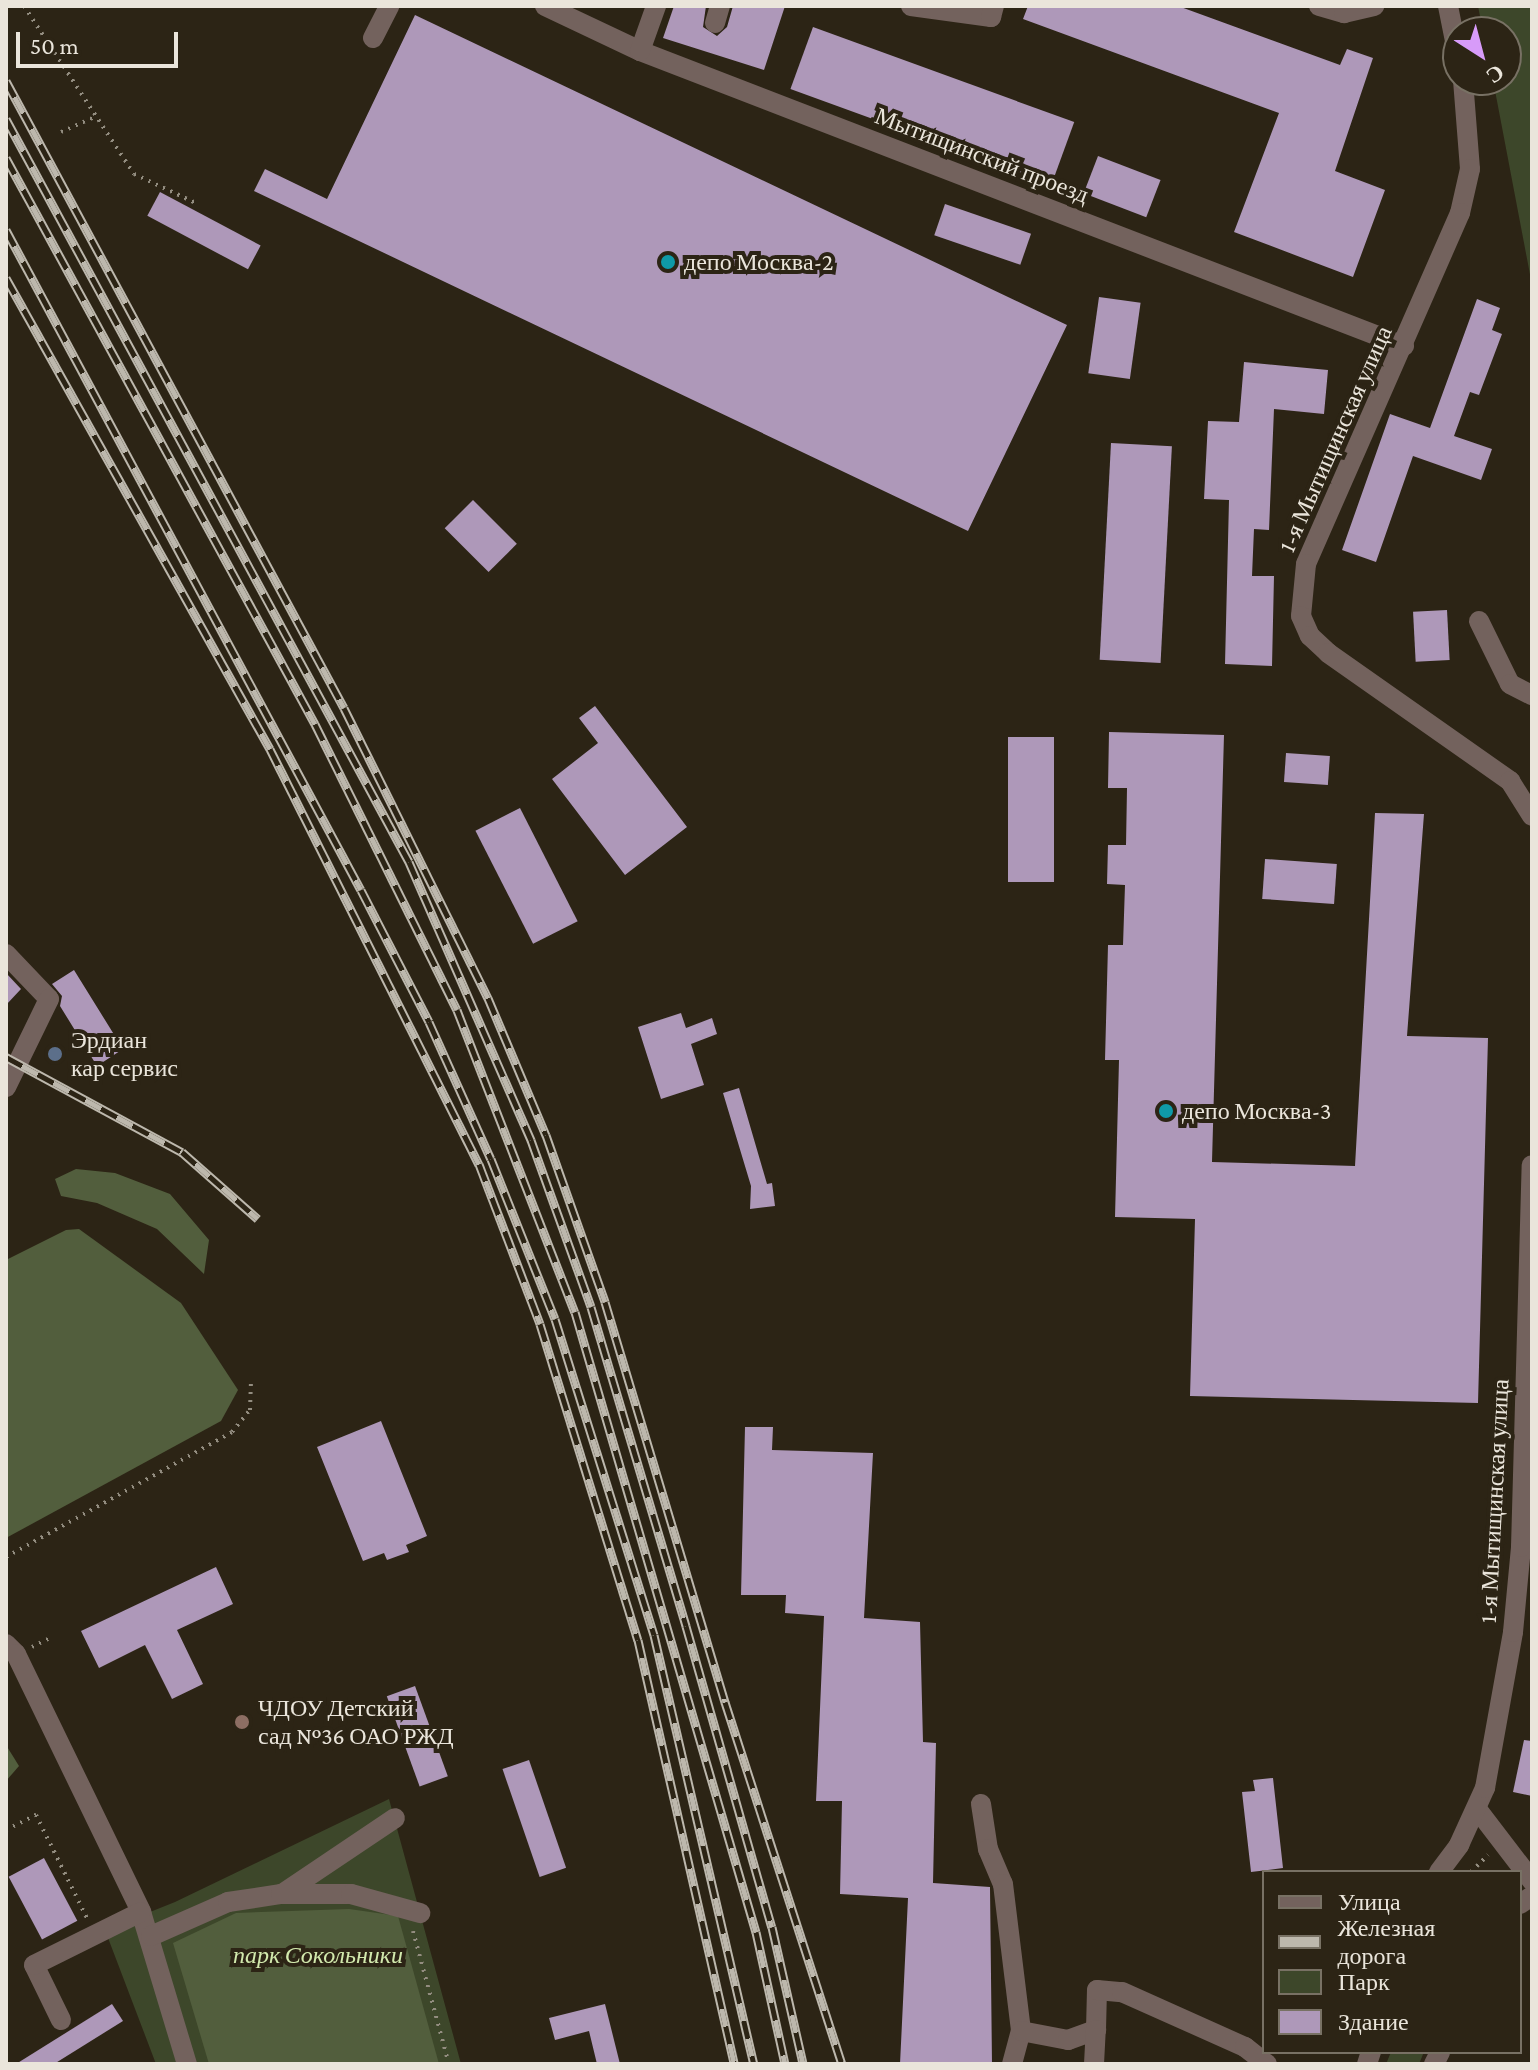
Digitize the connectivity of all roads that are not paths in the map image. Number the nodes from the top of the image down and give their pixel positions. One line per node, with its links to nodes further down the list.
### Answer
1 (389, 6): 8 (street)
2 (545, 6): 9 (street, Мытищинский проезд)
3 (656, 6): 9 (street)
4 (911, 6): 5 (street)
5 (994, 6)
6 (1319, 6): 7 (street)
7 (1374, 6)
8 (373, 38)
9 (640, 51): 11 (street, Мытищинский проезд)
10 (1464, 96): 11 (street, 1-я Мытищинская улица)
11 (1404, 346): 14 (street, 1-я Мытищинская улица)
12 (1479, 621): 13 (street)
13 (1532, 695)
14 (1532, 816)
15 (6, 954): 16 (street)
16 (6, 1087)
17 (1532, 1165): 18 (street, 1-я Мытищинская улица)
18 (1531, 1324): 19 (street, 1-я Мытищинская улица)
19 (1529, 1386): 22 (street, 1-я Мытищинская улица)
20 (6, 1644): 27 (street)
21 (981, 1804): 32 (street)
22 (1477, 1809): 24 (street, 1-я Мытищинская улица); 25 (street)
23 (395, 1818): 26 (street)
24 (1440, 1870)
25 (1532, 1881)
26 (281, 1894): 28 (street); 29 (street)
27 (141, 1912): 29 (street); 30 (street)
28 (414, 1912)
29 (151, 1936): 33 (street)
30 (61, 2020)
31 (1096, 2030): 32 (street); 35 (street); 36 (street)
32 (1021, 2031): 34 (street)
33 (187, 2064)
34 (1012, 2064)
35 (1094, 2064)
36 (1267, 2064)

